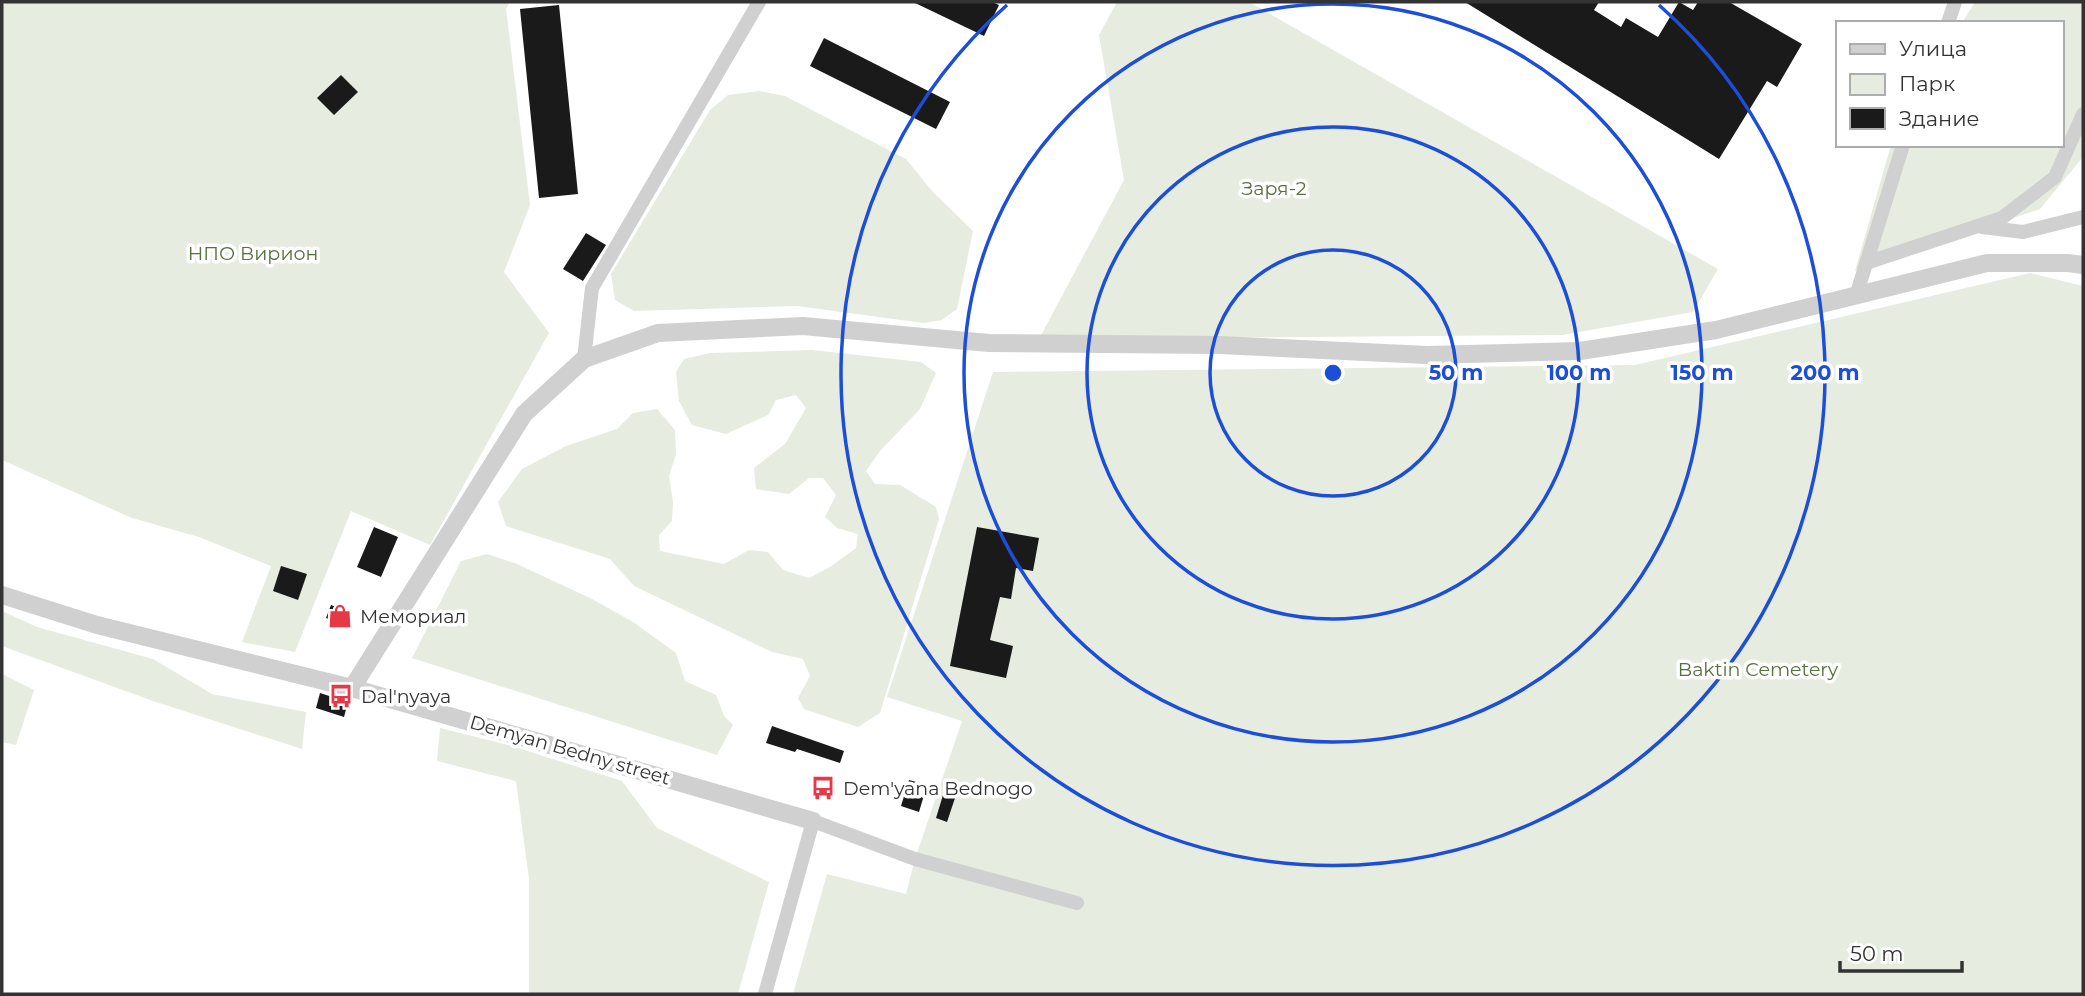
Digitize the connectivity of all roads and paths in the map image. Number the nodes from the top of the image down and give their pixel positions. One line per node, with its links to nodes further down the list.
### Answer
1 (759, 2): 11 (street)
2 (1955, 2): 3 (street)
3 (1949, 21)
4 (2083, 114): 7 (street)
5 (1901, 147): 8 (street)
6 (2083, 217): 7 (street)
7 (1977, 227): 8 (street)
8 (1866, 263): 10 (street)
9 (2083, 265): 10 (street)
10 (1856, 296): 11 (street)
11 (584, 359): 13 (street)
12 (2, 595): 13 (street, Demyan Bedny street)
13 (352, 688): 14 (street, Demyan Bedny street)
14 (813, 821): 15 (street); 16 (street)
15 (1077, 903)
16 (765, 994)

